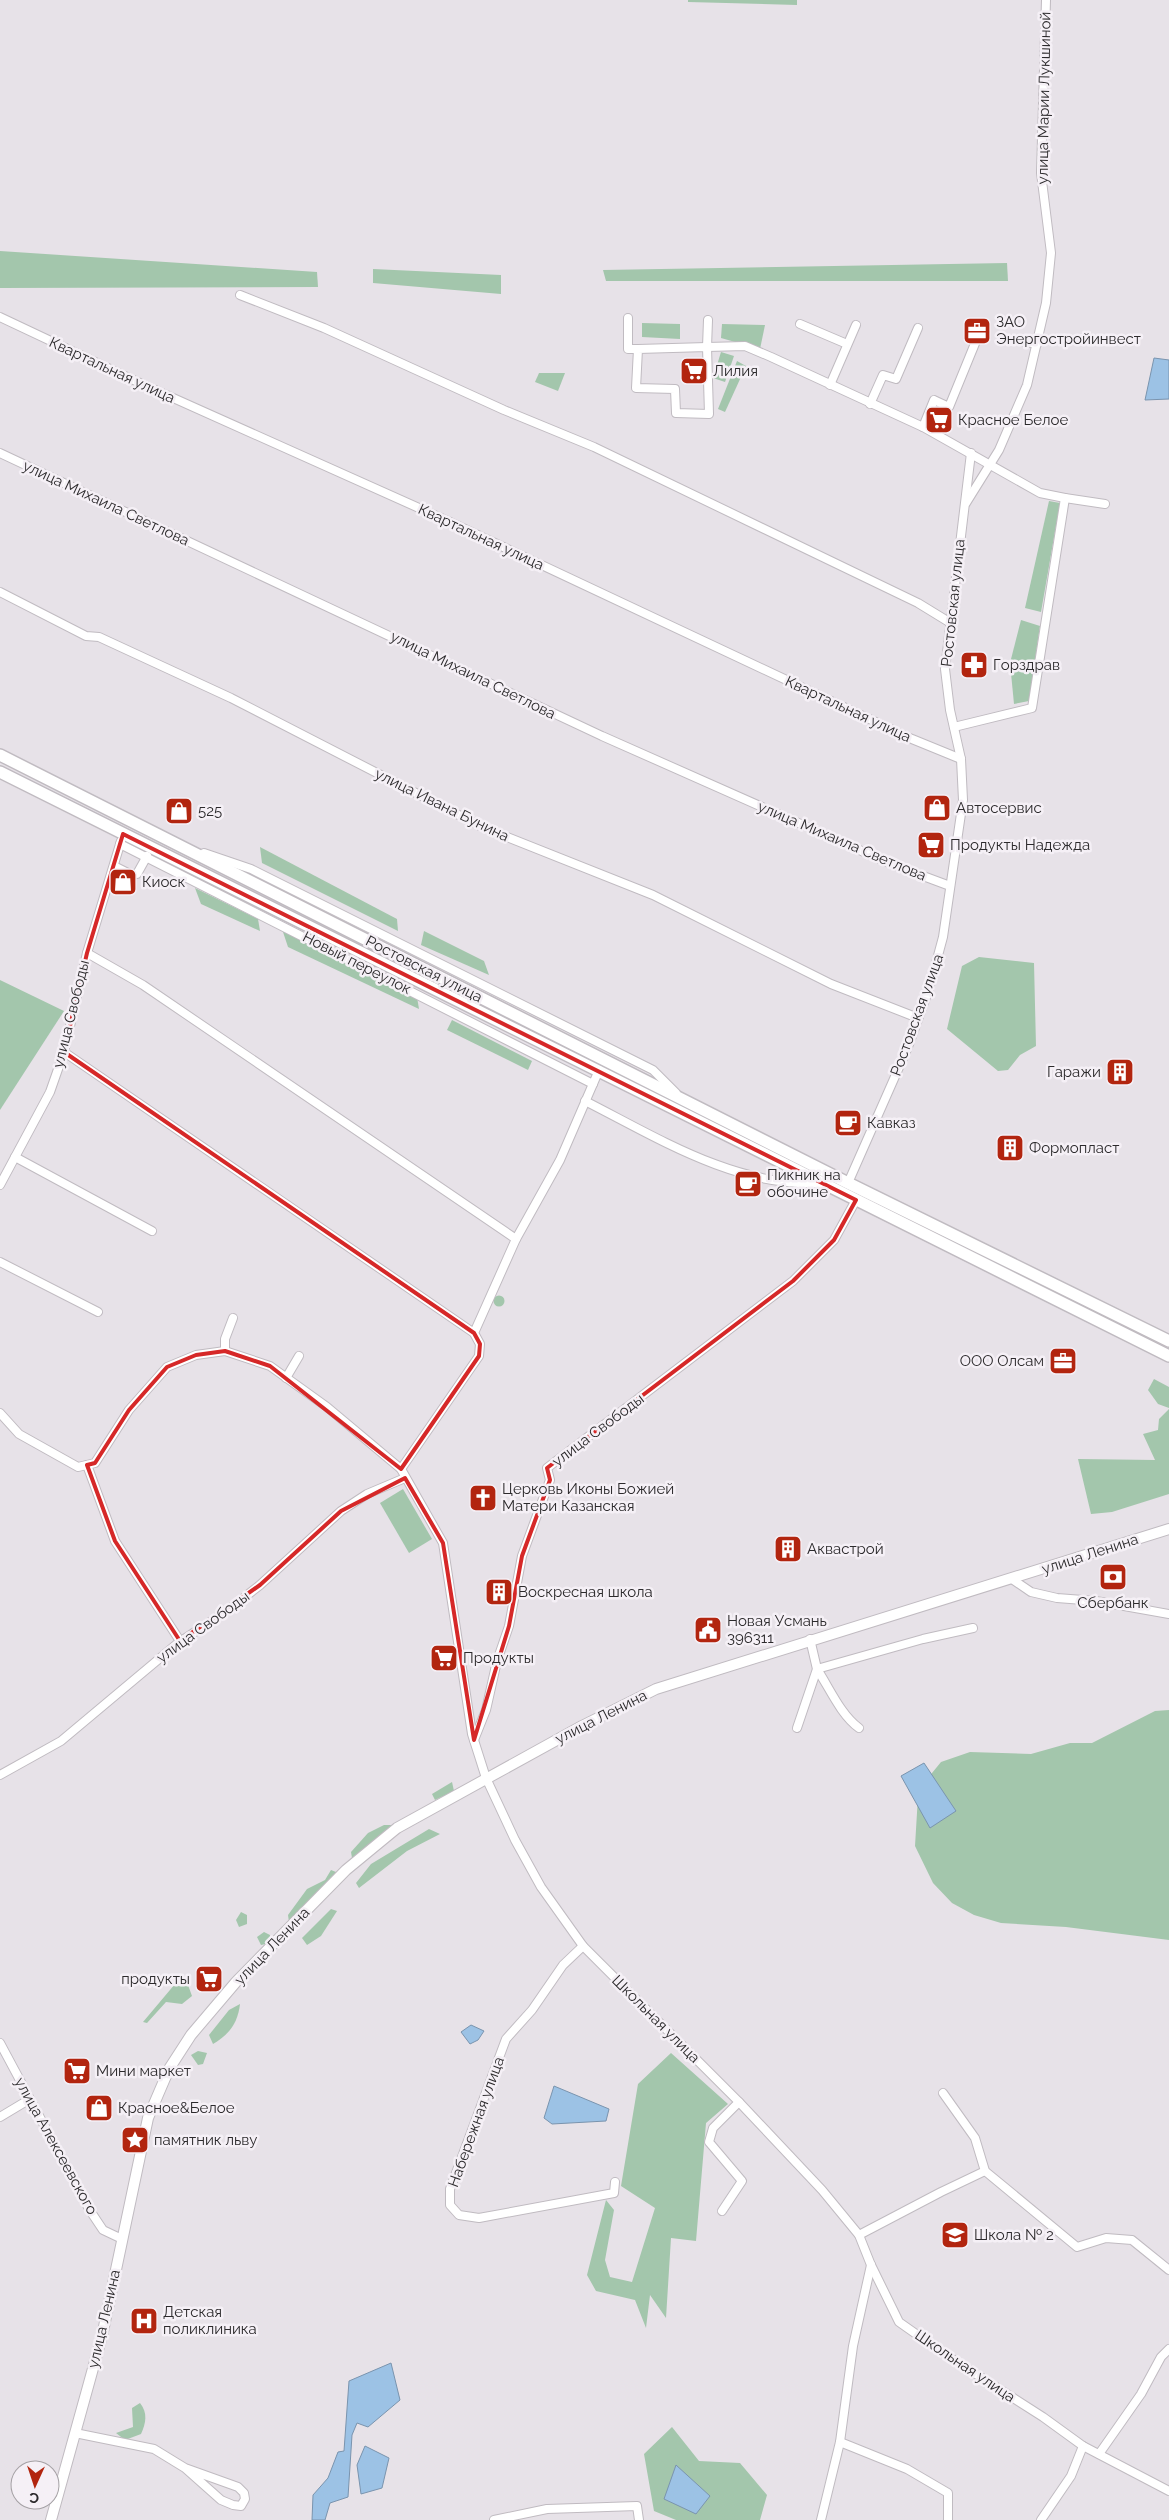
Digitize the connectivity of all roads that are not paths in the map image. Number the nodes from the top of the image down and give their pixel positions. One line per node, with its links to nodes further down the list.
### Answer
1 (1046, 0): 12 (street, улица Марии Лукшиной)
2 (240, 295): 25 (street)
3 (0, 317): 28 (street, Квартальная улица)
4 (628, 318): 14 (street)
5 (708, 320): 13 (street)
6 (800, 324): 11 (street)
7 (856, 325): 11 (street)
8 (918, 328): 16 (street)
9 (1012, 339): 12 (street)
10 (976, 341): 17 (street)
11 (846, 344): 15 (street)
12 (1037, 344): 20 (street, Ростовская улица)
13 (707, 347): 14 (street); 14 (street); 15 (street)
14 (638, 349)
15 (830, 384): 16 (street)
16 (870, 404): 17 (street)
17 (923, 427): 19 (street)
18 (0, 452): 34 (street, улица Михаила Светлова)
19 (971, 453): 20 (street); 23 (street)
20 (989, 466): 21 (street); 23 (street, Ростовская улица)
21 (1065, 498): 22 (street); 26 (street)
22 (1105, 504)
23 (964, 506): 25 (street, Ростовская улица)
24 (0, 592): 36 (street, улица Ивана Бунина)
25 (949, 622): 26 (street, Ростовская улица)
26 (954, 727): 28 (street, Ростовская улица)
27 (0, 755): 30 (highway, Ростовская улица)
28 (961, 759): 34 (street, Ростовская улица)
29 (0, 772): 31 (highway, Ростовская улица)
30 (129, 820): 31 (highway); 43 (highway, Ростовская улица)
31 (121, 839): 32 (street, Новый переулок); 33 (street, улица Свободы); 38 (highway, Ростовская улица)
32 (146, 856): 33 (street); 39 (street, Новый переулок)
33 (114, 866): 35 (street, улица Свободы)
34 (950, 886): 36 (street, Ростовская улица)
35 (86, 953): 37 (street, улица Свободы); 47 (street)
36 (918, 1018): 43 (street, Ростовская улица)
37 (64, 1052): 41 (street, улица Свободы); 51 (street)
38 (599, 1070): 39 (street); 42 (highway, Ростовская улица)
39 (593, 1084): 40 (street)
40 (585, 1101): 42 (street, Ростовская улица); 47 (street)
41 (15, 1157): 44 (street, улица Свободы); 46 (street)
42 (821, 1182): 45 (highway, Ростовская улица)
43 (848, 1183): 52 (highway, Ростовская улица)
44 (0, 1185)
45 (856, 1200): 55 (highway, Ростовская улица); 70 (street, улица Свободы)
46 (152, 1231)
47 (516, 1239): 51 (street)
48 (0, 1262): 49 (street)
49 (98, 1312)
50 (233, 1318): 53 (street)
51 (474, 1333): 59 (street)
52 (1169, 1341)
53 (225, 1351): 56 (street); 58 (street)
54 (299, 1356): 56 (street)
55 (1169, 1356)
56 (286, 1378): 59 (street)
57 (0, 1413): 58 (street)
58 (87, 1464): 66 (street)
59 (401, 1469): 60 (street)
60 (405, 1478): 66 (street, улица Свободы); 70 (street)
61 (1169, 1529): 62 (main road, улица Ленина)
62 (1012, 1579): 63 (street, улица Ленина); 65 (main road, улица Ленина)
63 (1169, 1614)
64 (973, 1628): 67 (street)
65 (810, 1640): 67 (street); 72 (main road, улица Ленина)
66 (180, 1641): 71 (street, улица Свободы)
67 (817, 1669): 68 (street); 69 (street)
68 (797, 1728)
69 (859, 1728)
70 (474, 1740): 72 (street)
71 (0, 1776)
72 (486, 1778): 73 (street, Школьная улица); 83 (main road, улица Ленина)
73 (583, 1946): 77 (street, Школьная улица); 80 (street, Набережная улица)
74 (0, 2043): 76 (street, улица Алексеевского)
75 (943, 2093): 79 (street)
76 (30, 2100): 78 (street); 83 (street, улица Алексеевского)
77 (739, 2102): 81 (street); 82 (street, Школьная улица)
78 (0, 2117)
79 (984, 2171): 82 (street); 85 (street)
80 (615, 2182)
81 (722, 2211)
82 (860, 2235): 84 (street, Школьная улица)
83 (122, 2240): 87 (main road, улица Ленина)
84 (871, 2265): 88 (street); 89 (street, Школьная улица)
85 (1169, 2270)
86 (1169, 2349): 90 (street)
87 (75, 2434): 91 (street); 93 (main road, улица Ленина)
88 (840, 2442): 96 (street); 97 (street)
89 (1082, 2446): 90 (street, Школьная улица); 98 (street)
90 (1099, 2454): 92 (street, Школьная улица)
91 (185, 2468): 91 (street)
92 (1169, 2491)
93 (50, 2520)
94 (494, 2520): 95 (street)
95 (639, 2520)
96 (821, 2520)
97 (948, 2520)
98 (1041, 2520)

